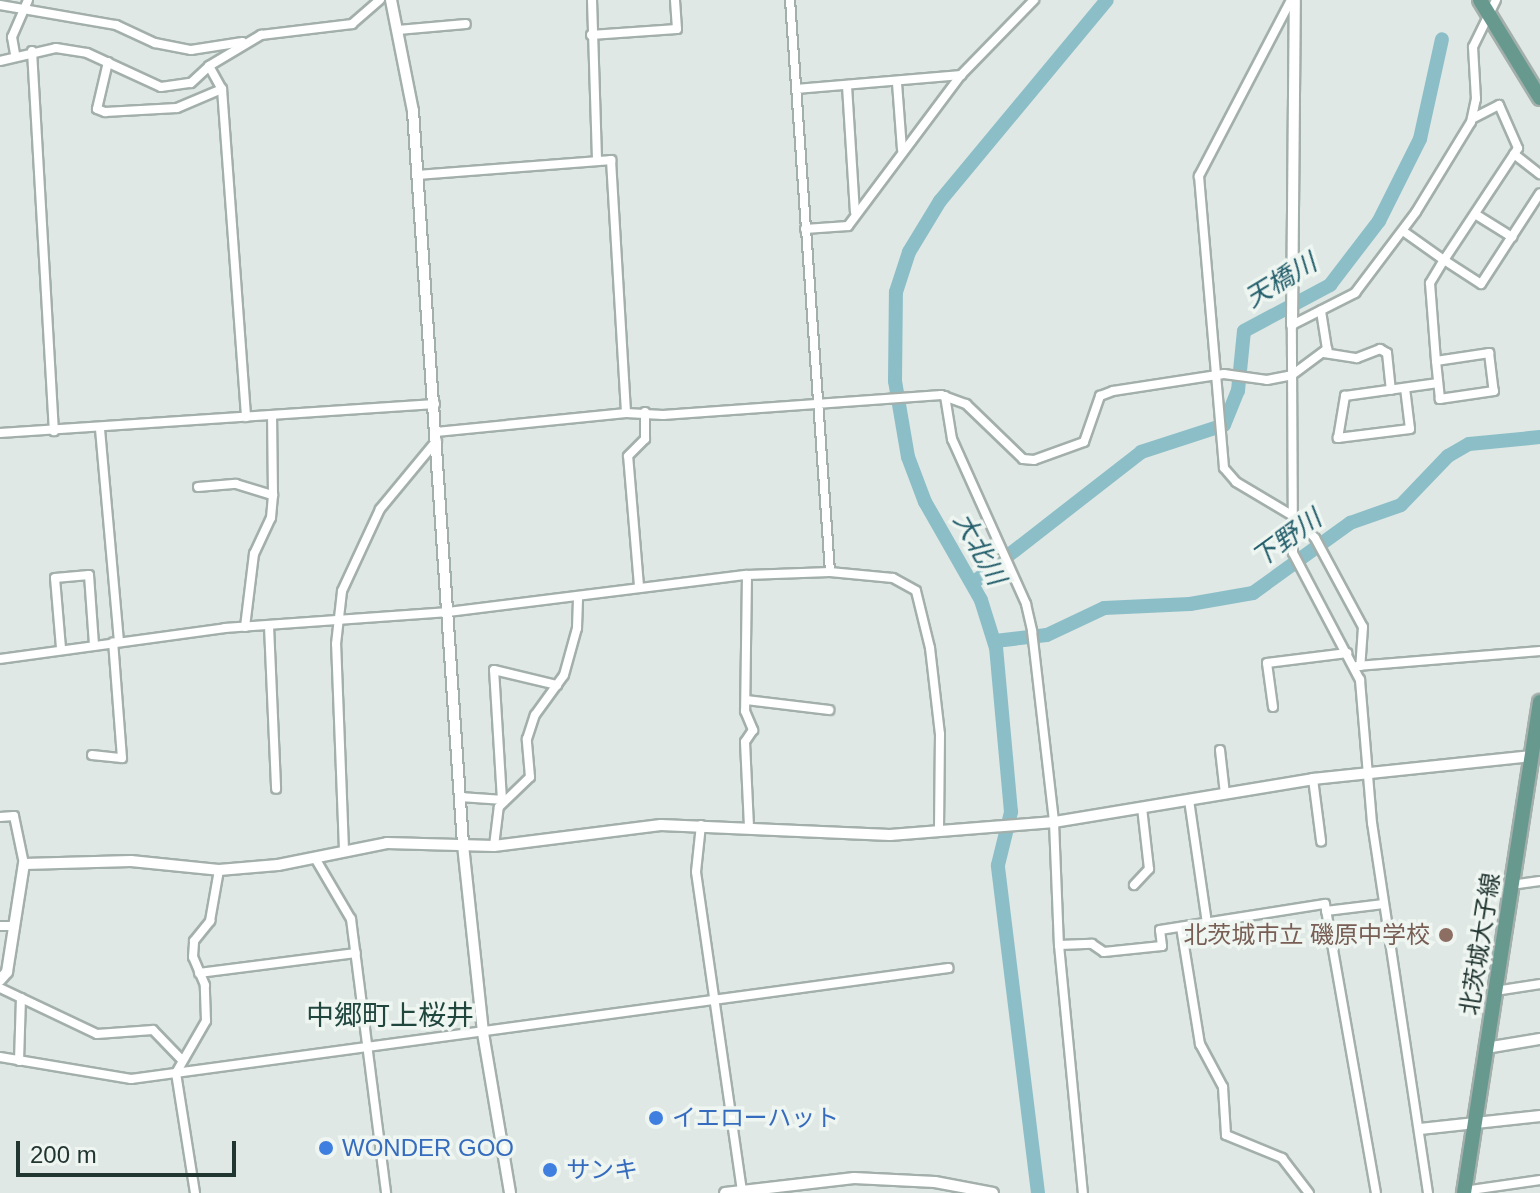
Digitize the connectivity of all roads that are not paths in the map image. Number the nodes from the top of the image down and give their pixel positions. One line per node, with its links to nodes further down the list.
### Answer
1 (380, 0): 16 (street)
2 (391, 0): 14 (street)
3 (592, 0): 15 (street)
4 (675, 0): 15 (street)
5 (790, 0): 26 (street)
6 (1034, 0): 22 (street)
7 (1293, 0): 42 (street); 45 (street)
8 (1480, 0): 12 (main road)
9 (1496, 0): 12 (street)
10 (0, 5): 11 (street)
11 (27, 5): 16 (street); 18 (street)
12 (1488, 14): 27 (main road); 28 (street)
13 (466, 24): 14 (street)
14 (398, 30): 33 (street)
15 (591, 35): 31 (street)
16 (250, 40): 21 (street)
17 (32, 51): 18 (street); 20 (street); 58 (street)
18 (15, 54): 19 (street)
19 (0, 61)
20 (108, 62): 21 (street); 25 (street)
21 (209, 66): 25 (street)
22 (961, 75): 23 (street); 29 (street)
23 (897, 83): 24 (street); 29 (street)
24 (847, 86): 26 (street); 35 (street)
25 (222, 89): 56 (street)
26 (796, 89): 37 (street)
27 (1540, 98)
28 (1472, 119): 30 (street); 38 (street)
29 (902, 151): 35 (street)
30 (1514, 154): 32 (street); 36 (street)
31 (597, 160): 33 (street); 54 (street)
32 (1540, 174)
33 (418, 175): 51 (street)
34 (1540, 193): 39 (street)
35 (855, 212): 37 (street)
36 (1475, 214): 39 (street); 40 (street)
37 (805, 229): 52 (street)
38 (1403, 231): 40 (street); 41 (street)
39 (1512, 237): 40 (street)
40 (1444, 260): 44 (street)
41 (1321, 310): 42 (street); 43 (street)
42 (1292, 325): 46 (street)
43 (1324, 353): 46 (street); 49 (street)
44 (1436, 361): 47 (street); 47 (street)
45 (1215, 374): 46 (street); 50 (street); 63 (street)
46 (1292, 375): 63 (street)
47 (1438, 383): 48 (street)
48 (1405, 388): 49 (street); 49 (street)
49 (1391, 390)
50 (943, 396): 52 (street); 96 (street)
51 (435, 404): 55 (street); 60 (street)
52 (820, 404): 53 (street); 64 (street)
53 (645, 412): 54 (street); 66 (street)
54 (626, 413): 60 (street)
55 (272, 415): 56 (street); 62 (street)
56 (246, 417): 57 (street)
57 (100, 429): 58 (street); 72 (street)
58 (54, 431): 59 (street)
59 (0, 433)
60 (437, 436): 68 (street); 69 (street)
61 (198, 487): 62 (street)
62 (273, 495): 71 (street)
63 (1293, 516): 76 (street); 78 (street)
64 (830, 572): 65 (street); 99 (street)
65 (747, 575): 66 (street); 80 (street)
66 (639, 586): 67 (street)
67 (578, 597): 68 (street); 79 (street)
68 (448, 612): 69 (street); 91 (street)
69 (343, 622): 70 (street); 103 (street)
70 (269, 626): 71 (street); 89 (street)
71 (245, 627): 72 (street)
72 (116, 642): 73 (street); 85 (street)
73 (94, 644): 74 (street); 74 (street)
74 (61, 648): 77 (street)
75 (1540, 651): 78 (street)
76 (1347, 653): 78 (street); 82 (street)
77 (0, 659)
78 (1357, 666): 87 (street)
79 (557, 685): 92 (street); 92 (street)
80 (746, 700): 83 (street); 98 (street)
81 (1540, 702): 86 (main road, 北茨城大子線)
82 (1273, 707)
83 (829, 710)
84 (1220, 750): 90 (street)
85 (92, 755)
86 (1532, 756): 87 (street); 109 (main road, 北茨城大子線)
87 (1368, 774): 88 (street); 110 (street)
88 (1313, 779): 90 (street); 100 (street)
89 (276, 789)
90 (1225, 794): 93 (street)
91 (460, 797): 92 (street); 101 (street)
92 (505, 800): 102 (street)
93 (1189, 800): 94 (street); 112 (street)
94 (1142, 808): 96 (street); 108 (street)
95 (0, 817): 105 (street)
96 (1051, 822): 99 (street); 116 (street)
97 (701, 825): 98 (street); 102 (street); 124 (street)
98 (749, 828): 99 (street)
99 (943, 830)
100 (1321, 841)
101 (463, 845): 102 (street); 103 (street); 126 (street)
102 (494, 846)
103 (344, 850): 104 (street)
104 (315, 858): 106 (street); 117 (street)
105 (24, 864): 106 (street); 114 (street)
106 (219, 870): 119 (street)
107 (1540, 881): 109 (street)
108 (1134, 885)
109 (1511, 885): 123 (main road, 北茨城大子線)
110 (1384, 904): 111 (street); 136 (street)
111 (1326, 911): 112 (street); 148 (street)
112 (1207, 923): 115 (street)
113 (0, 926): 114 (street)
114 (15, 926): 120 (street)
115 (1181, 927): 116 (street); 147 (street)
116 (1059, 945): 146 (street)
117 (356, 953): 119 (street); 128 (street)
118 (949, 968): 124 (street)
119 (199, 973): 131 (street)
120 (0, 980)
121 (1540, 984): 123 (street)
122 (0, 988): 125 (street)
123 (1495, 991): 129 (main road, 北茨城大子線)
124 (716, 997): 126 (street); 139 (street)
125 (21, 998): 131 (street); 132 (street)
126 (483, 1033): 128 (street); 144 (street)
127 (1540, 1039): 129 (street)
128 (368, 1048): 133 (street); 143 (street)
129 (1486, 1048): 135 (main road, 北茨城大子線)
130 (0, 1057): 132 (street)
131 (182, 1060): 133 (street)
132 (19, 1061): 133 (street)
133 (176, 1073): 142 (street)
134 (1540, 1116): 135 (street)
135 (1475, 1122): 136 (street); 141 (main road, 北茨城大子線)
136 (1420, 1129): 149 (street)
137 (1540, 1180): 138 (street)
138 (1527, 1182): 141 (street); 150 (street)
139 (742, 1192): 140 (street); 145 (street)
140 (985, 1192)
141 (1464, 1192)
142 (195, 1193)
143 (386, 1193)
144 (510, 1193)
145 (725, 1193)
146 (1083, 1193)
147 (1309, 1193)
148 (1376, 1193)
149 (1428, 1193)
150 (1528, 1193)

